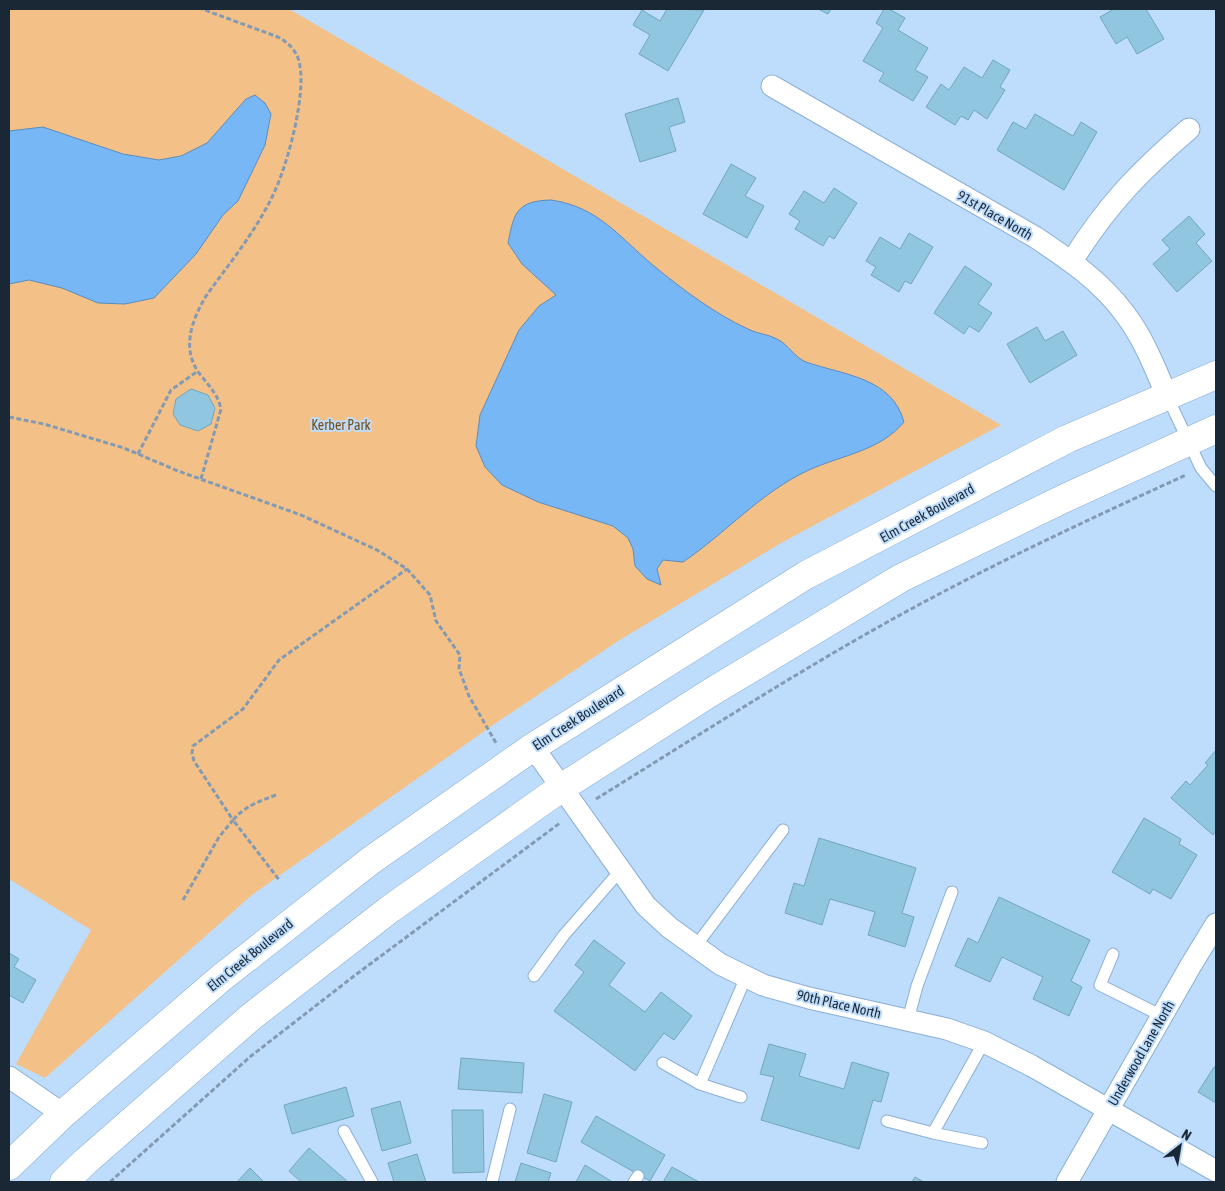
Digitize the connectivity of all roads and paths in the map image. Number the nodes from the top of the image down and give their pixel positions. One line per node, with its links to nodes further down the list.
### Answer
1 (202, 9): 5 (path)
2 (772, 86): 4 (street, 91st Place North)
3 (1189, 129): 4 (street)
4 (1072, 262): 7 (street, 91st Place North)
5 (198, 371): 11 (path); 13 (path)
6 (1216, 375): 7 (main road, Elm Creek Boulevard)
7 (1167, 396): 10 (lane); 16 (main road, Elm Creek Boulevard)
8 (9, 417): 11 (path)
9 (1216, 429): 10 (main road)
10 (1188, 442): 12 (lane); 18 (main road)
11 (138, 454): 13 (path)
12 (1200, 468): 14 (lane); 20 (path)
13 (202, 479): 15 (path)
14 (1216, 486)
15 (407, 570): 17 (path); 21 (path)
16 (534, 747): 18 (street, 90th Place North); 41 (main road, Elm Creek Boulevard)
17 (498, 748)
18 (561, 788): 20 (street, 90th Place North); 48 (main road)
19 (276, 795): 21 (path)
20 (577, 811): 23 (street, 90th Place North); 49 (path)
21 (233, 820): 24 (path); 26 (path)
22 (783, 830): 28 (lane)
23 (620, 871): 28 (street, 90th Place North); 30 (lane)
24 (280, 881)
25 (952, 892): 33 (lane)
26 (183, 900)
27 (1216, 924): 32 (street, Underwood Lane North)
28 (695, 947): 31 (street, 90th Place North)
29 (1113, 954): 32 (lane)
30 (534, 976)
31 (746, 977): 33 (street, 90th Place North); 37 (lane)
32 (1162, 1016): 40 (street, Underwood Lane North)
33 (908, 1020): 34 (street, 90th Place North)
34 (984, 1042): 40 (street, 90th Place North); 44 (lane)
35 (663, 1063): 37 (lane)
36 (9, 1077): 41 (street)
37 (700, 1084): 38 (lane)
38 (741, 1097)
39 (510, 1109): 51 (lane)
40 (1108, 1110): 47 (street, 90th Place North); 52 (street, Underwood Lane North)
41 (63, 1114): 46 (main road, Elm Creek Boulevard)
42 (887, 1121): 44 (lane)
43 (344, 1131): 50 (lane)
44 (934, 1133): 45 (lane)
45 (982, 1142)
46 (9, 1166)
47 (1216, 1171)
48 (64, 1182)
49 (110, 1182)
50 (372, 1182)
51 (492, 1182)
52 (1067, 1182)

